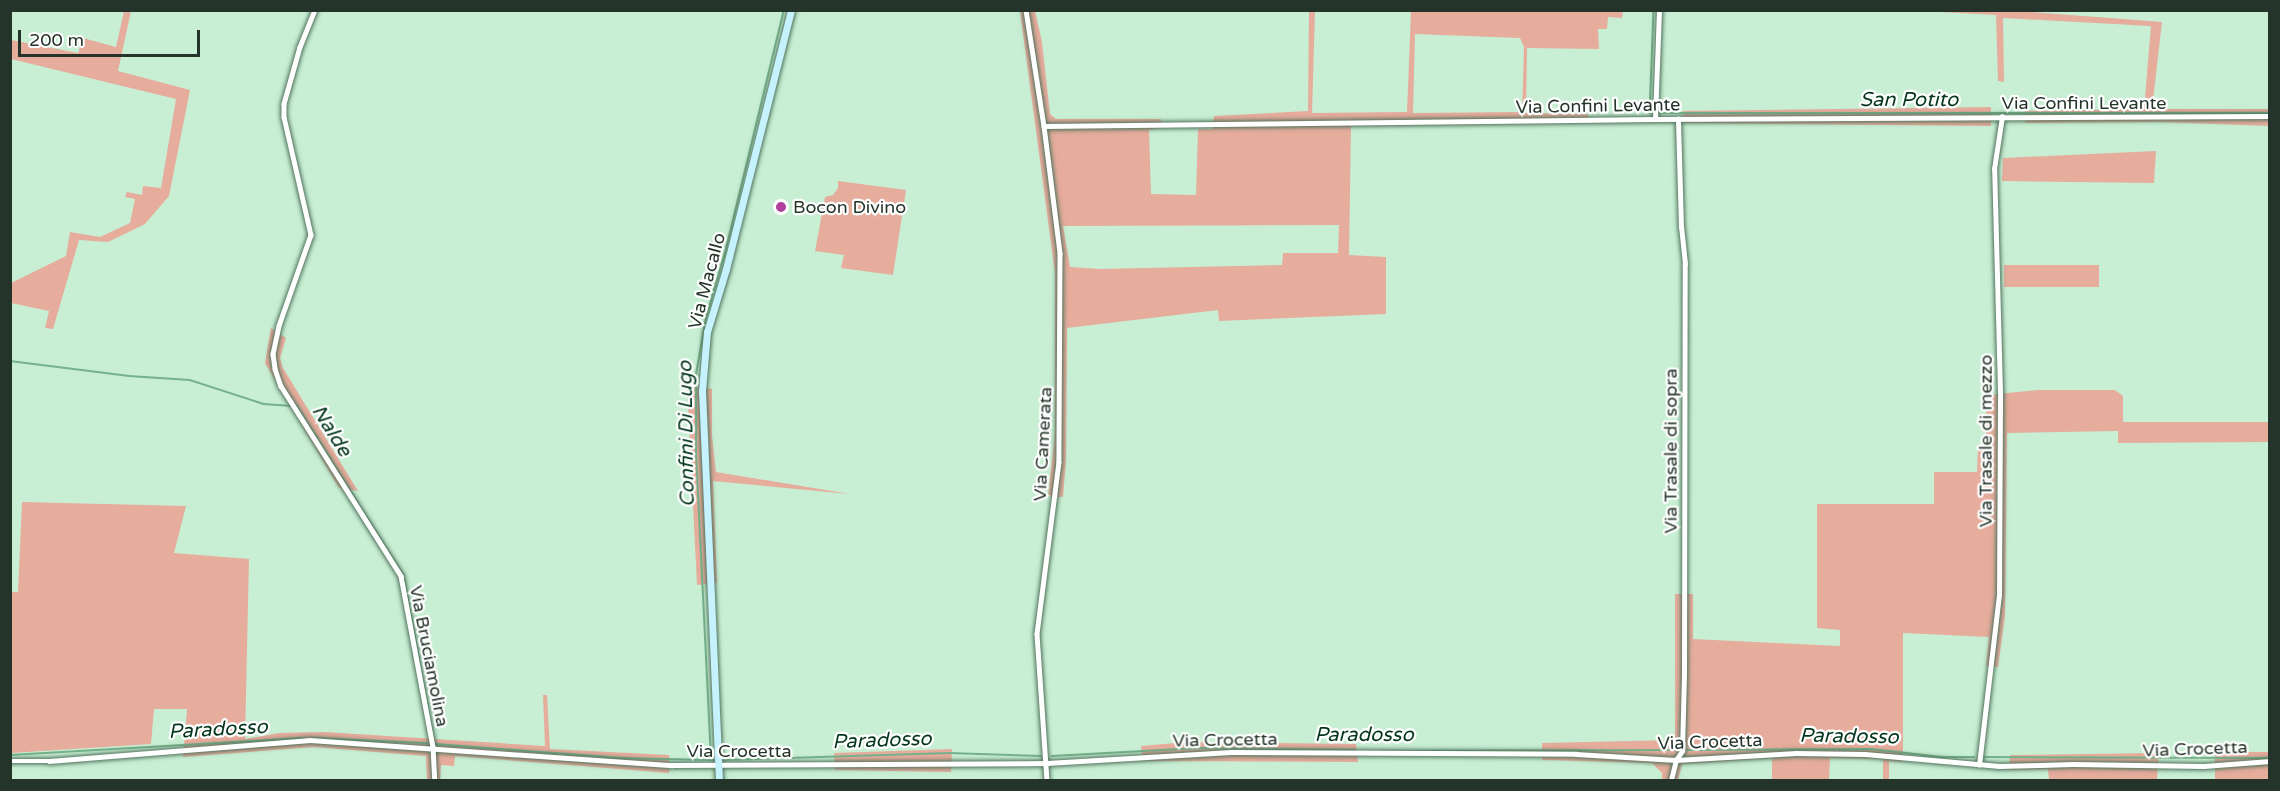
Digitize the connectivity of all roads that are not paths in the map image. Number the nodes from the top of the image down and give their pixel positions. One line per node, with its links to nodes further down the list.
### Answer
1 (315, 10): 10 (street, Via Bruciamolina)
2 (791, 10): 15 (street, Via Macallo)
3 (1026, 10): 9 (street)
4 (1659, 10): 7 (street)
5 (2270, 116): 6 (street, Via Confini Levante)
6 (2002, 117): 8 (street, Via Confini Levante); 16 (street, Via Trasale di mezzo)
7 (1655, 119): 8 (street, Via Confini Levante); 9 (street, Via Confini Levante)
8 (1678, 119): 11 (street, Via Trasale di sopra)
9 (1044, 126): 14 (street, Via Camerata)
10 (433, 747): 12 (street, Via Crocetta); 15 (street, Via Crocetta); 17 (street, Via Bruciamolina)
11 (1676, 760): 14 (street, Via Crocetta); 16 (street, Via Crocetta); 20 (street, Via Trasale di sopra)
12 (10, 761)
13 (2270, 761): 16 (street, Via Crocetta)
14 (1047, 763): 15 (street, Via Crocetta); 19 (street, Via Camerata)
15 (718, 764): 18 (street, Via Macallo)
16 (1979, 765)
17 (435, 780)
18 (719, 780)
19 (1047, 780)
20 (1671, 780)

